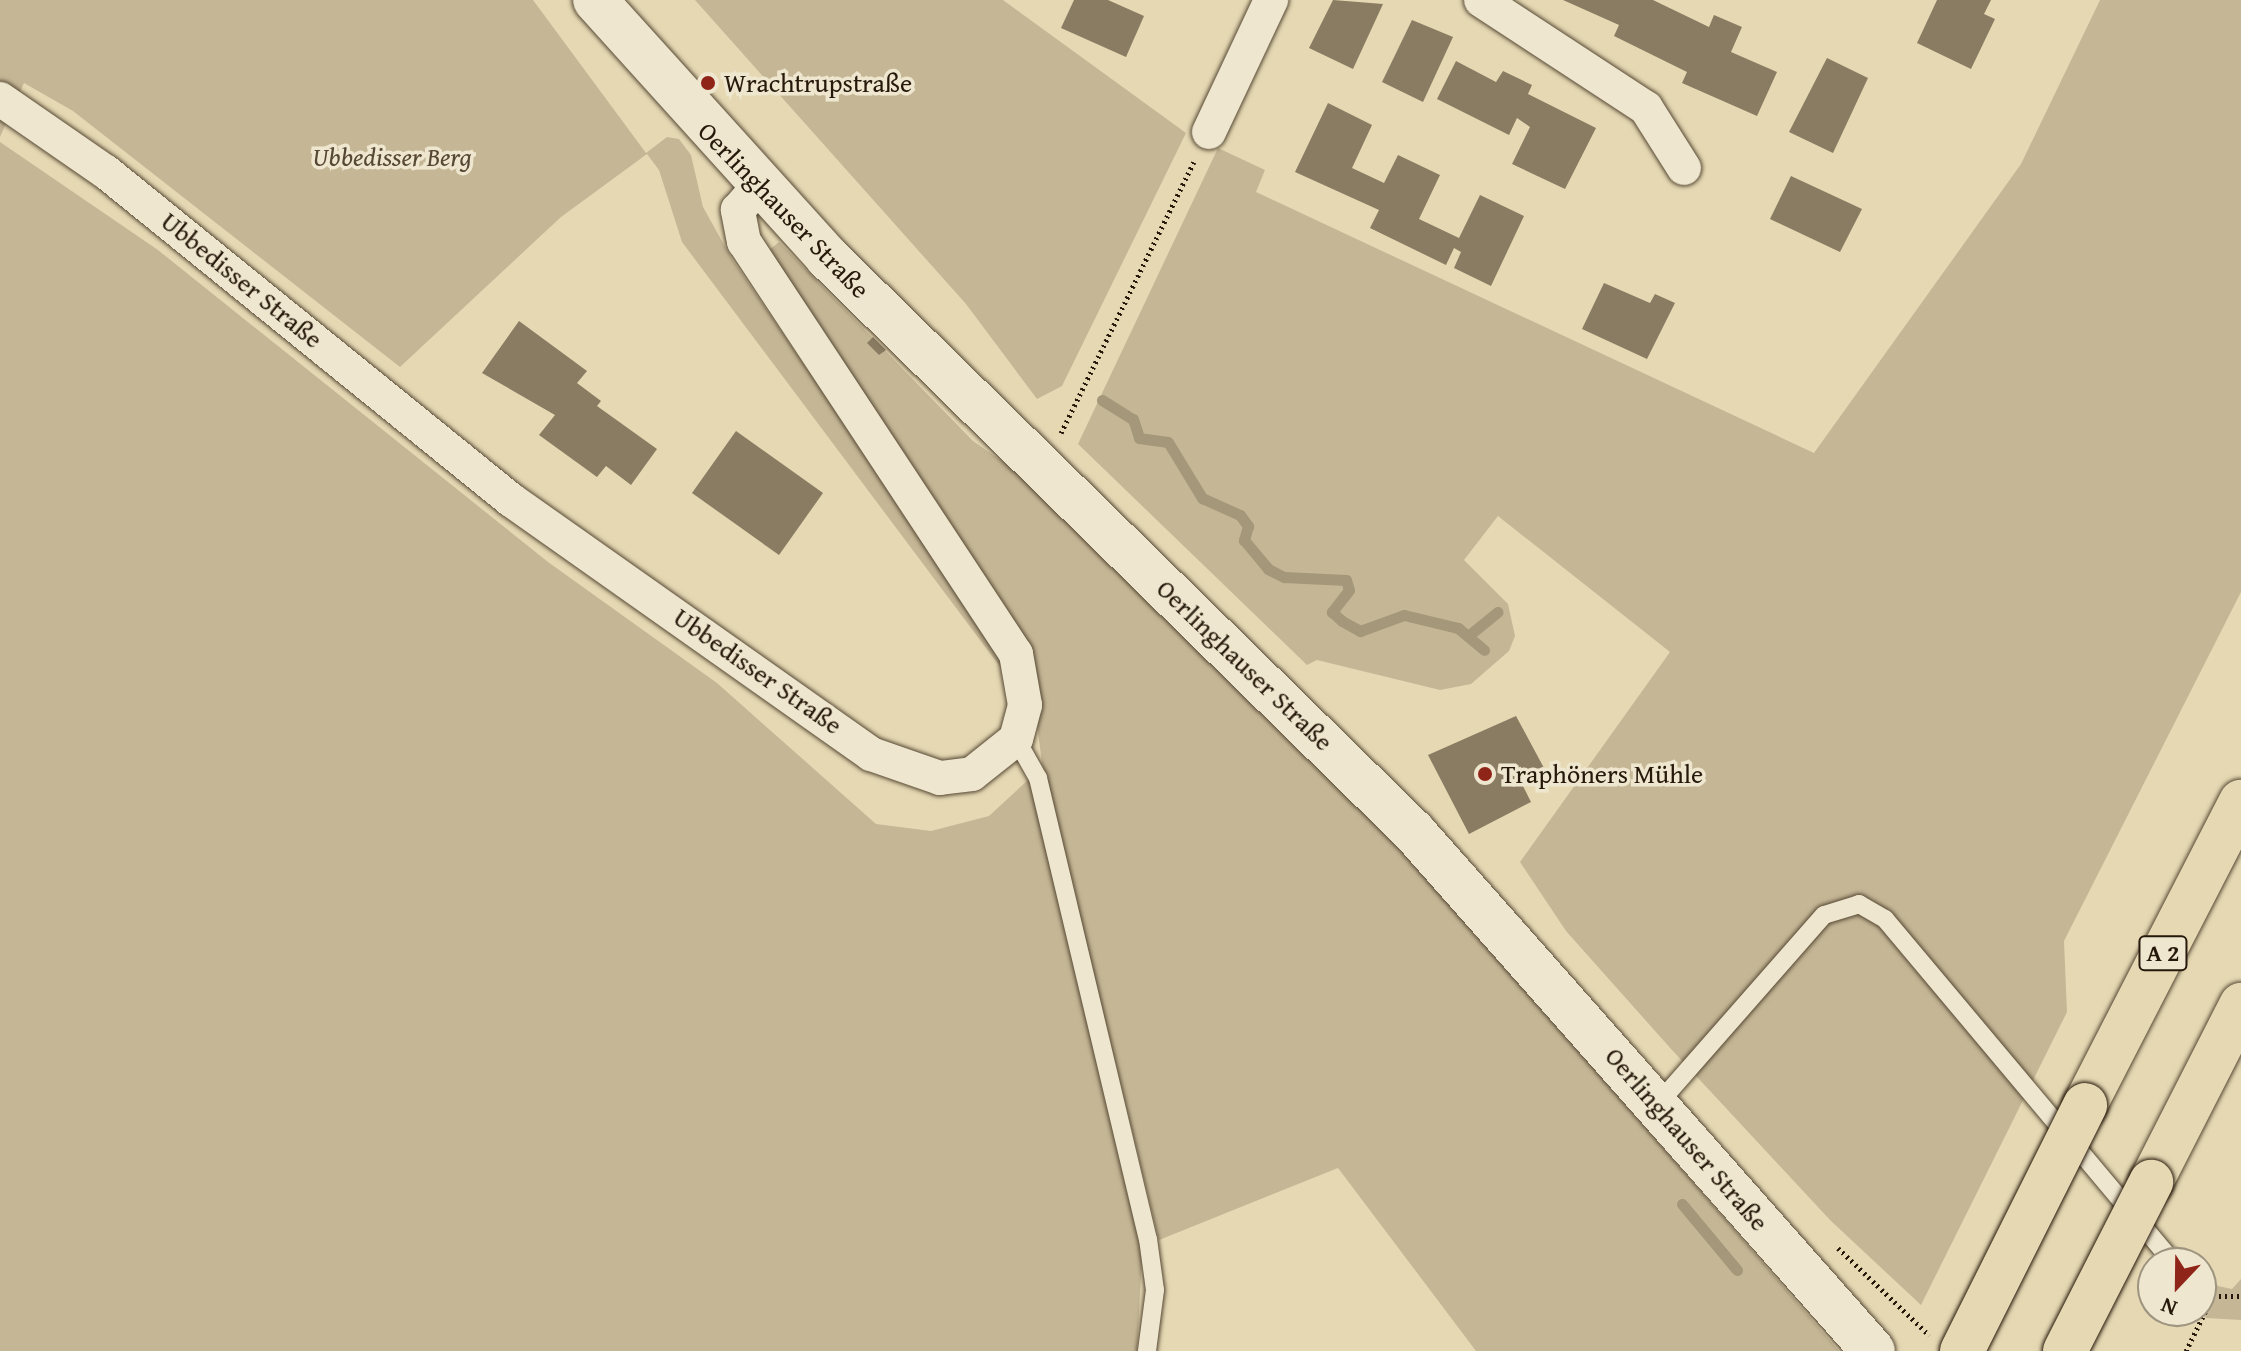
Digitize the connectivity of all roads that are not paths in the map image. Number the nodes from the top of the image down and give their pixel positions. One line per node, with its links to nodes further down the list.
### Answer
1 (595, 0): 7 (main road, Oerlinghauser Straße)
2 (1271, 0): 5 (street)
3 (1481, 0): 6 (street)
4 (0, 99): 8 (street, Ubbedisser Straße)
5 (1209, 132)
6 (1684, 168)
7 (759, 186): 8 (street); 11 (main road, Oerlinghauser Straße)
8 (1016, 739): 14 (lane)
9 (2241, 802): 13 (highway, A 2, bridge)
10 (2241, 1005): 16 (highway, bridge)
11 (1657, 1105): 12 (lane); 15 (main road, Oerlinghauser Straße)
12 (2161, 1247)
13 (1948, 1346)
14 (1147, 1351)
15 (1873, 1351)
16 (2065, 1351)

